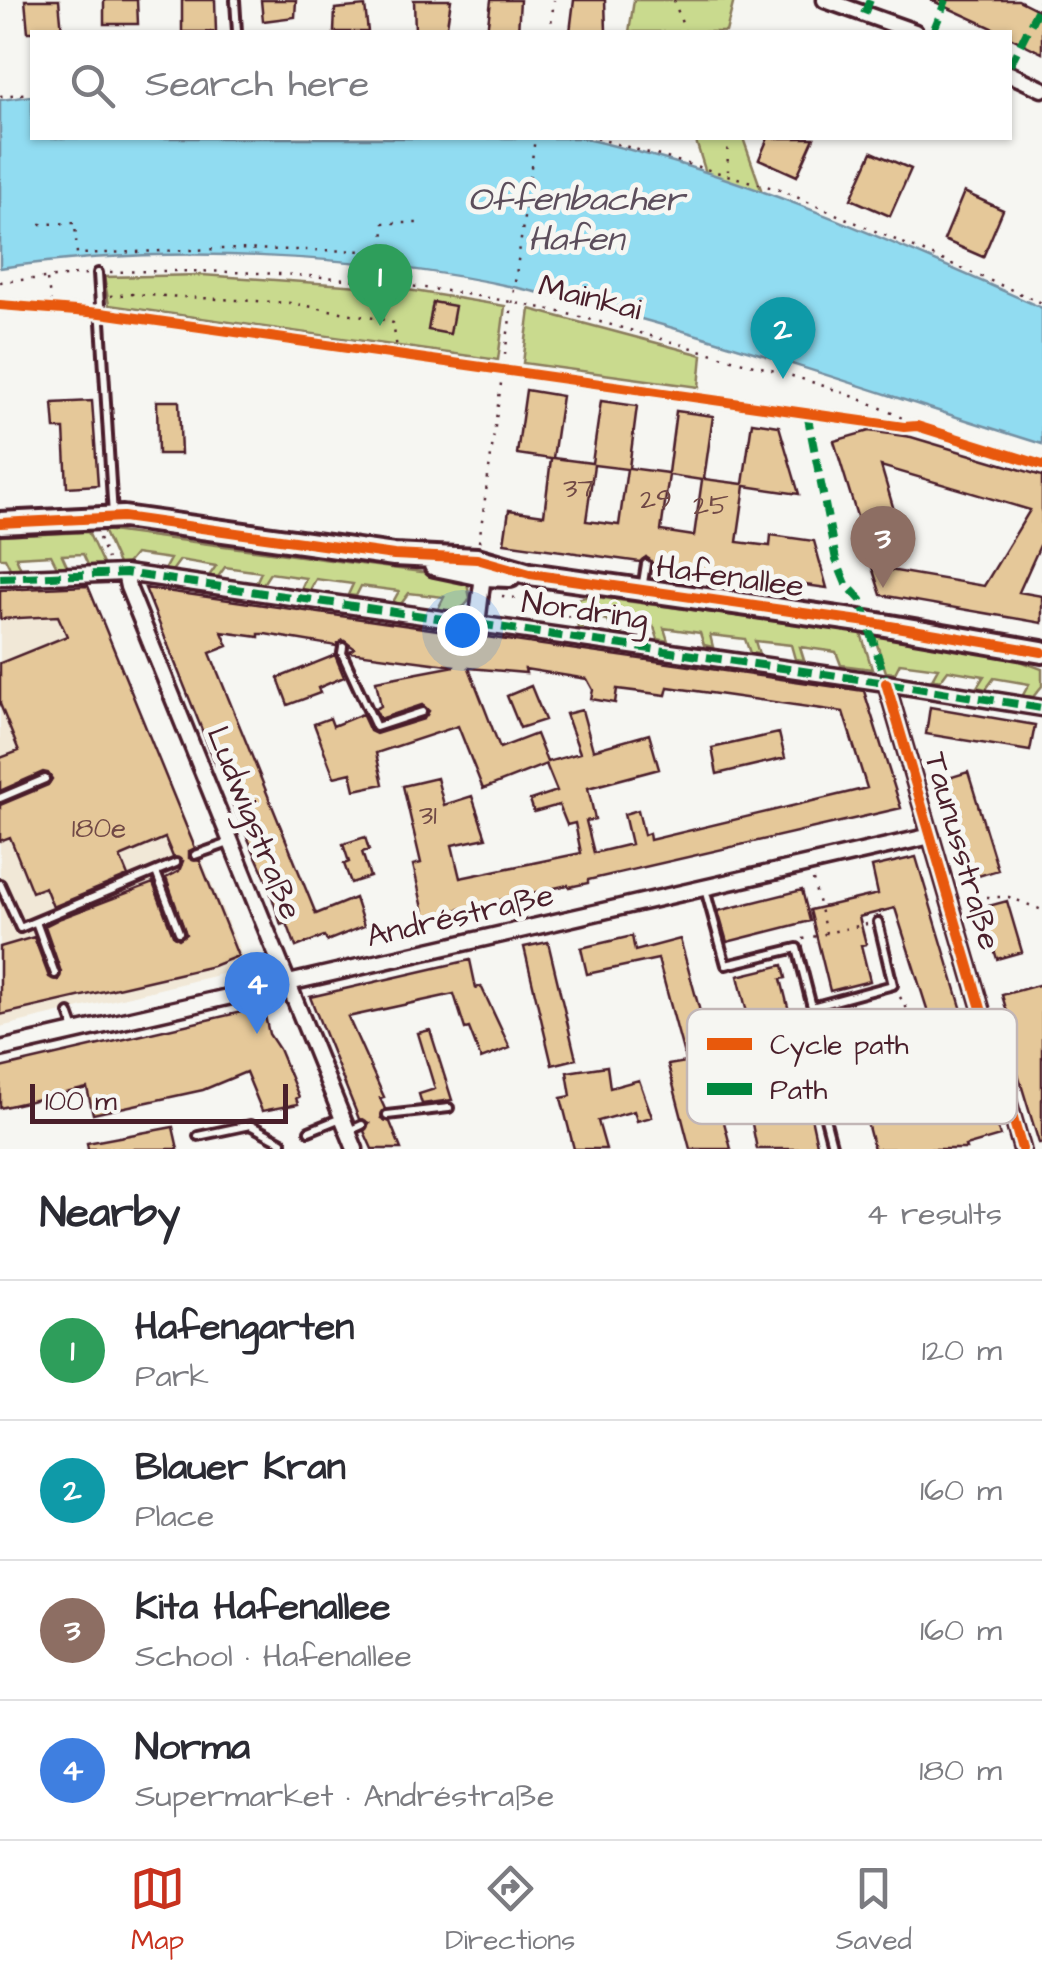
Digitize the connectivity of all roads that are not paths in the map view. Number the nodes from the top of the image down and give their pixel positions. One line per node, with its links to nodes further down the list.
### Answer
1 (235, 0): 3 (lane)
2 (824, 0): 4 (street)
3 (237, 30)
4 (909, 30)
5 (1012, 75): 6 (street)
6 (1042, 89)
7 (98, 273): 8 (lane)
8 (102, 518): 9 (main road, Hafenallee); 10 (main road, Hafenallee)
9 (0, 524)
10 (394, 555): 13 (main road, Hafenallee); 14 (main road, Hafenallee)
11 (646, 564): 16 (lane)
12 (119, 573): 15 (street, Nordring); 17 (street, Nordring); 26 (street, Ludwigstraße)
13 (530, 574): 14 (main road, Hafenallee); 16 (main road, Hafenallee)
14 (483, 575): 17 (street)
15 (0, 578)
16 (642, 590): 19 (main road, Hafenallee)
17 (477, 624): 20 (street, Nordring)
18 (343, 647): 22 (lane)
19 (1042, 652)
20 (886, 682): 21 (street, Nordring); 25 (street, Taunusstraße)
21 (1042, 708)
22 (422, 712)
23 (45, 779): 24 (lane)
24 (0, 798)
25 (931, 836): 31 (street, Andréstraße); 38 (street, Taunusstraße)
26 (232, 842): 27 (lane); 36 (street, Ludwigstraße)
27 (195, 855)
28 (176, 864): 29 (lane)
29 (156, 872): 32 (lane); 34 (lane)
30 (0, 884): 32 (lane)
31 (704, 888): 36 (street, Andréstraße); 37 (lane)
32 (36, 922): 35 (lane)
33 (878, 922): 37 (lane)
34 (179, 932)
35 (55, 974)
36 (289, 983): 40 (street, Andréstraße); 46 (street, Ludwigstraße)
37 (812, 1008)
38 (981, 1009)
39 (69, 1012): 40 (lane)
40 (76, 1032): 41 (street, Andréstraße)
41 (0, 1048)
42 (449, 1108): 43 (lane)
43 (387, 1115)
44 (827, 1124): 51 (lane)
45 (1015, 1124): 52 (street, Taunusstraße)
46 (351, 1125): 47 (lane); 50 (street, Ludwigstraße)
47 (309, 1131)
48 (198, 1136): 49 (lane)
49 (282, 1142)
50 (355, 1149)
51 (833, 1149)
52 (1022, 1149)

